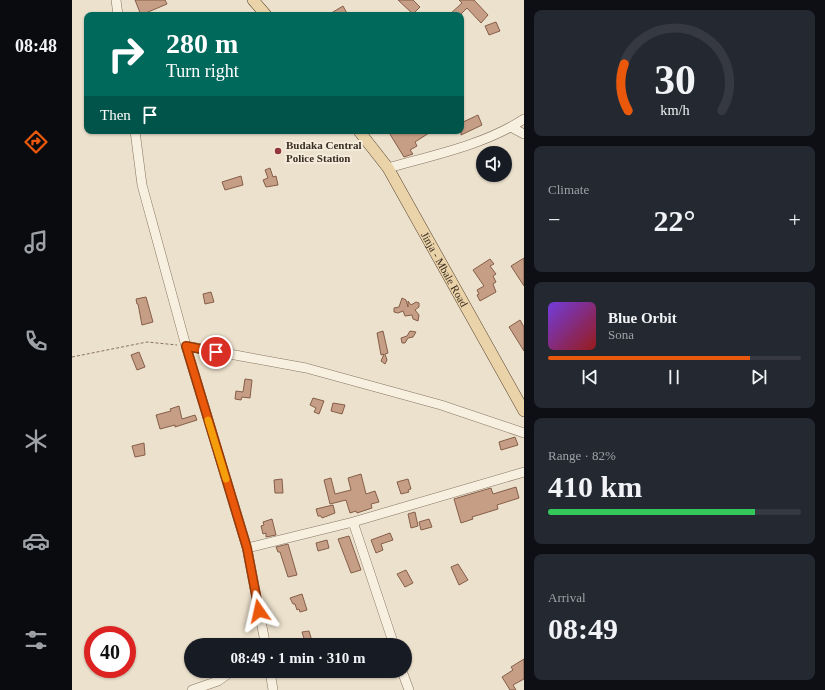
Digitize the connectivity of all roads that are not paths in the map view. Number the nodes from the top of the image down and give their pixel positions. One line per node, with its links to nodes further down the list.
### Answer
1 (116, 0): 3 (street)
2 (254, 0): 4 (main road)
3 (118, 12)
4 (264, 12)
5 (524, 119): 6 (street)
6 (511, 127): 9 (street); 10 (street)
7 (135, 134): 11 (street)
8 (361, 134): 10 (main road, Jinja - Mbale Road)
9 (524, 134)
10 (388, 168): 12 (main road, Jinja - Mbale Road)
11 (186, 346): 13 (street); 16 (street)
12 (524, 411)
13 (524, 433)
14 (524, 472): 15 (street)
15 (353, 522): 16 (street); 18 (street)
16 (247, 548): 17 (street)
17 (263, 638)
18 (392, 638)
19 (221, 678): 22 (street)
20 (271, 678): 23 (street)
21 (405, 678): 24 (street)
22 (192, 690)
23 (273, 690)
24 (409, 690)

